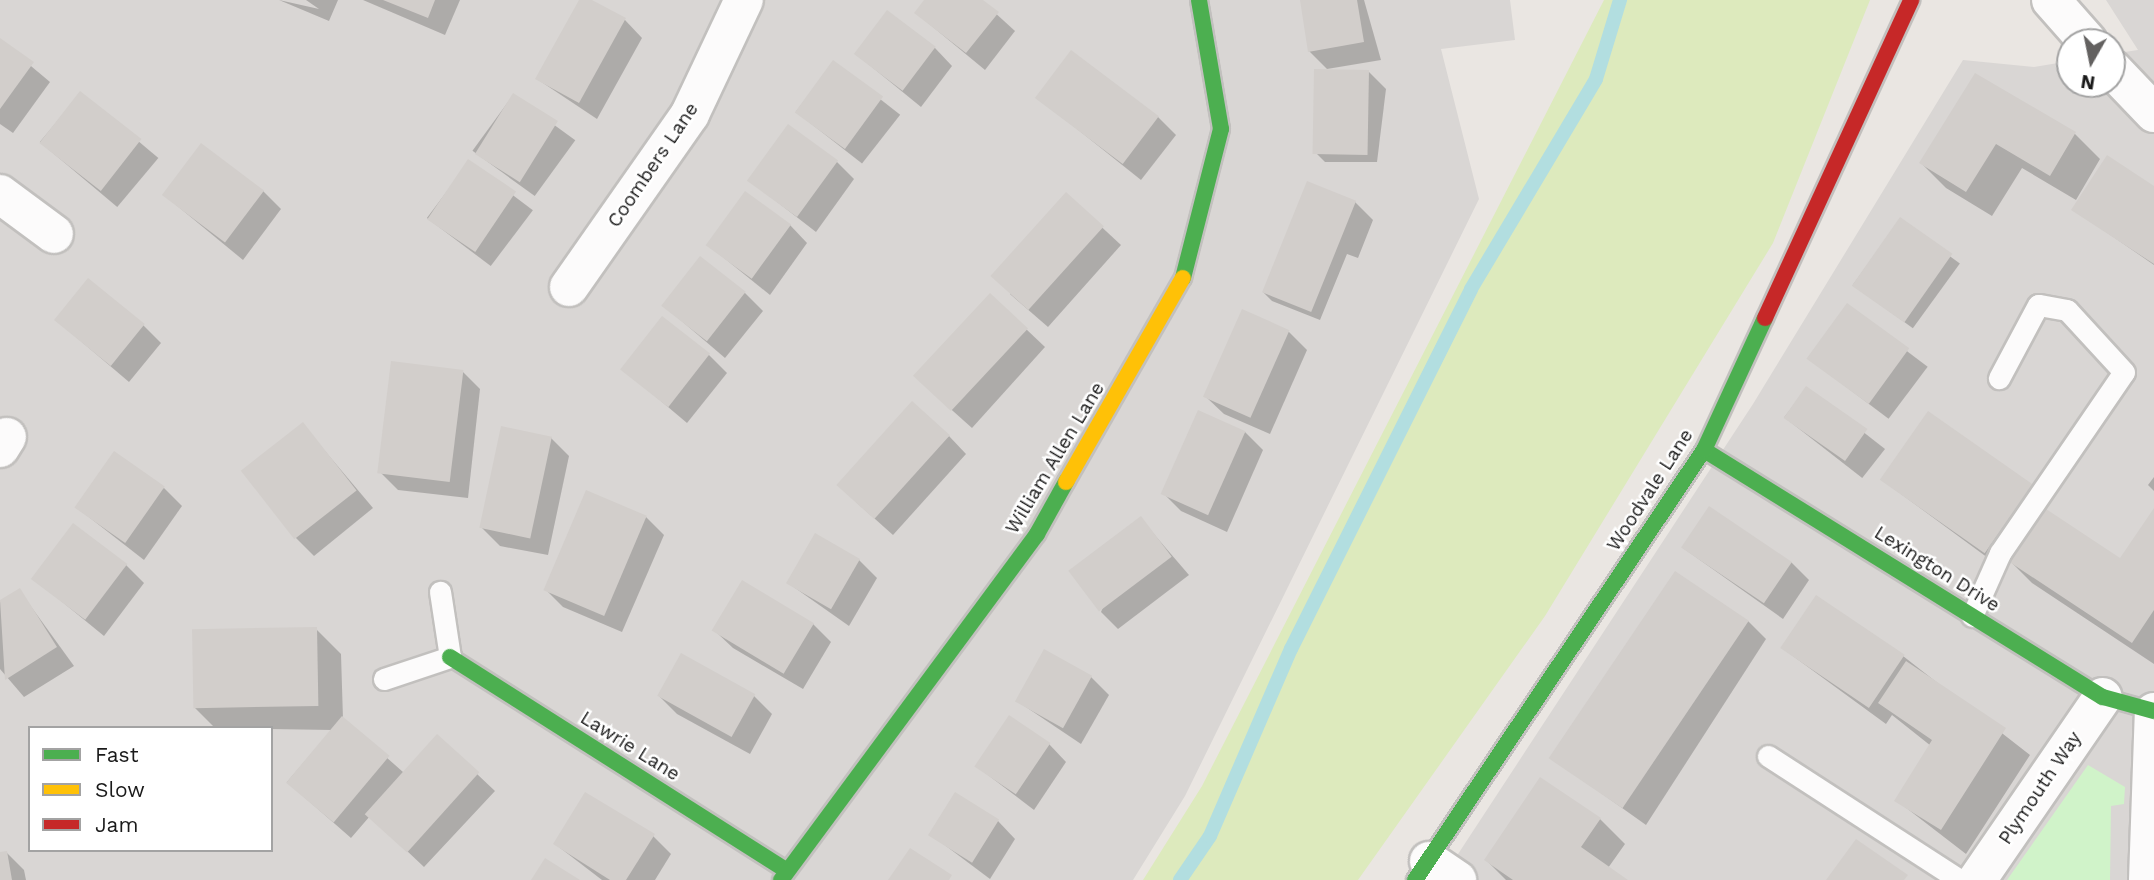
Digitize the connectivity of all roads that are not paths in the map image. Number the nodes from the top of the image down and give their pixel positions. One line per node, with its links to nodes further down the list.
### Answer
1 (744, 0): 10 (street, Coombers Lane)
2 (1199, 0): 21 (street, William Allen Lane)
3 (1911, 0): 12 (street, Woodvale Lane)
4 (2051, 0): 5 (street)
5 (2076, 28)
6 (2126, 84): 7 (street)
7 (2154, 113)
8 (0, 194): 9 (street)
9 (54, 234)
10 (569, 286)
11 (1999, 378): 14 (lane)
12 (1703, 450): 14 (street, Lexington Drive); 20 (street, Woodvale Lane)
13 (440, 592): 15 (lane)
14 (1972, 616): 17 (street, Lexington Drive)
15 (450, 657): 16 (lane); 21 (street, Lawrie Lane)
16 (384, 679)
17 (2103, 697): 18 (street, Lexington Drive); 23 (street, Plymouth Way)
18 (2154, 711): 24 (street)
19 (1768, 756): 22 (lane)
20 (1434, 874)
21 (784, 876)
22 (1960, 880)
23 (1977, 880)
24 (2148, 880)

